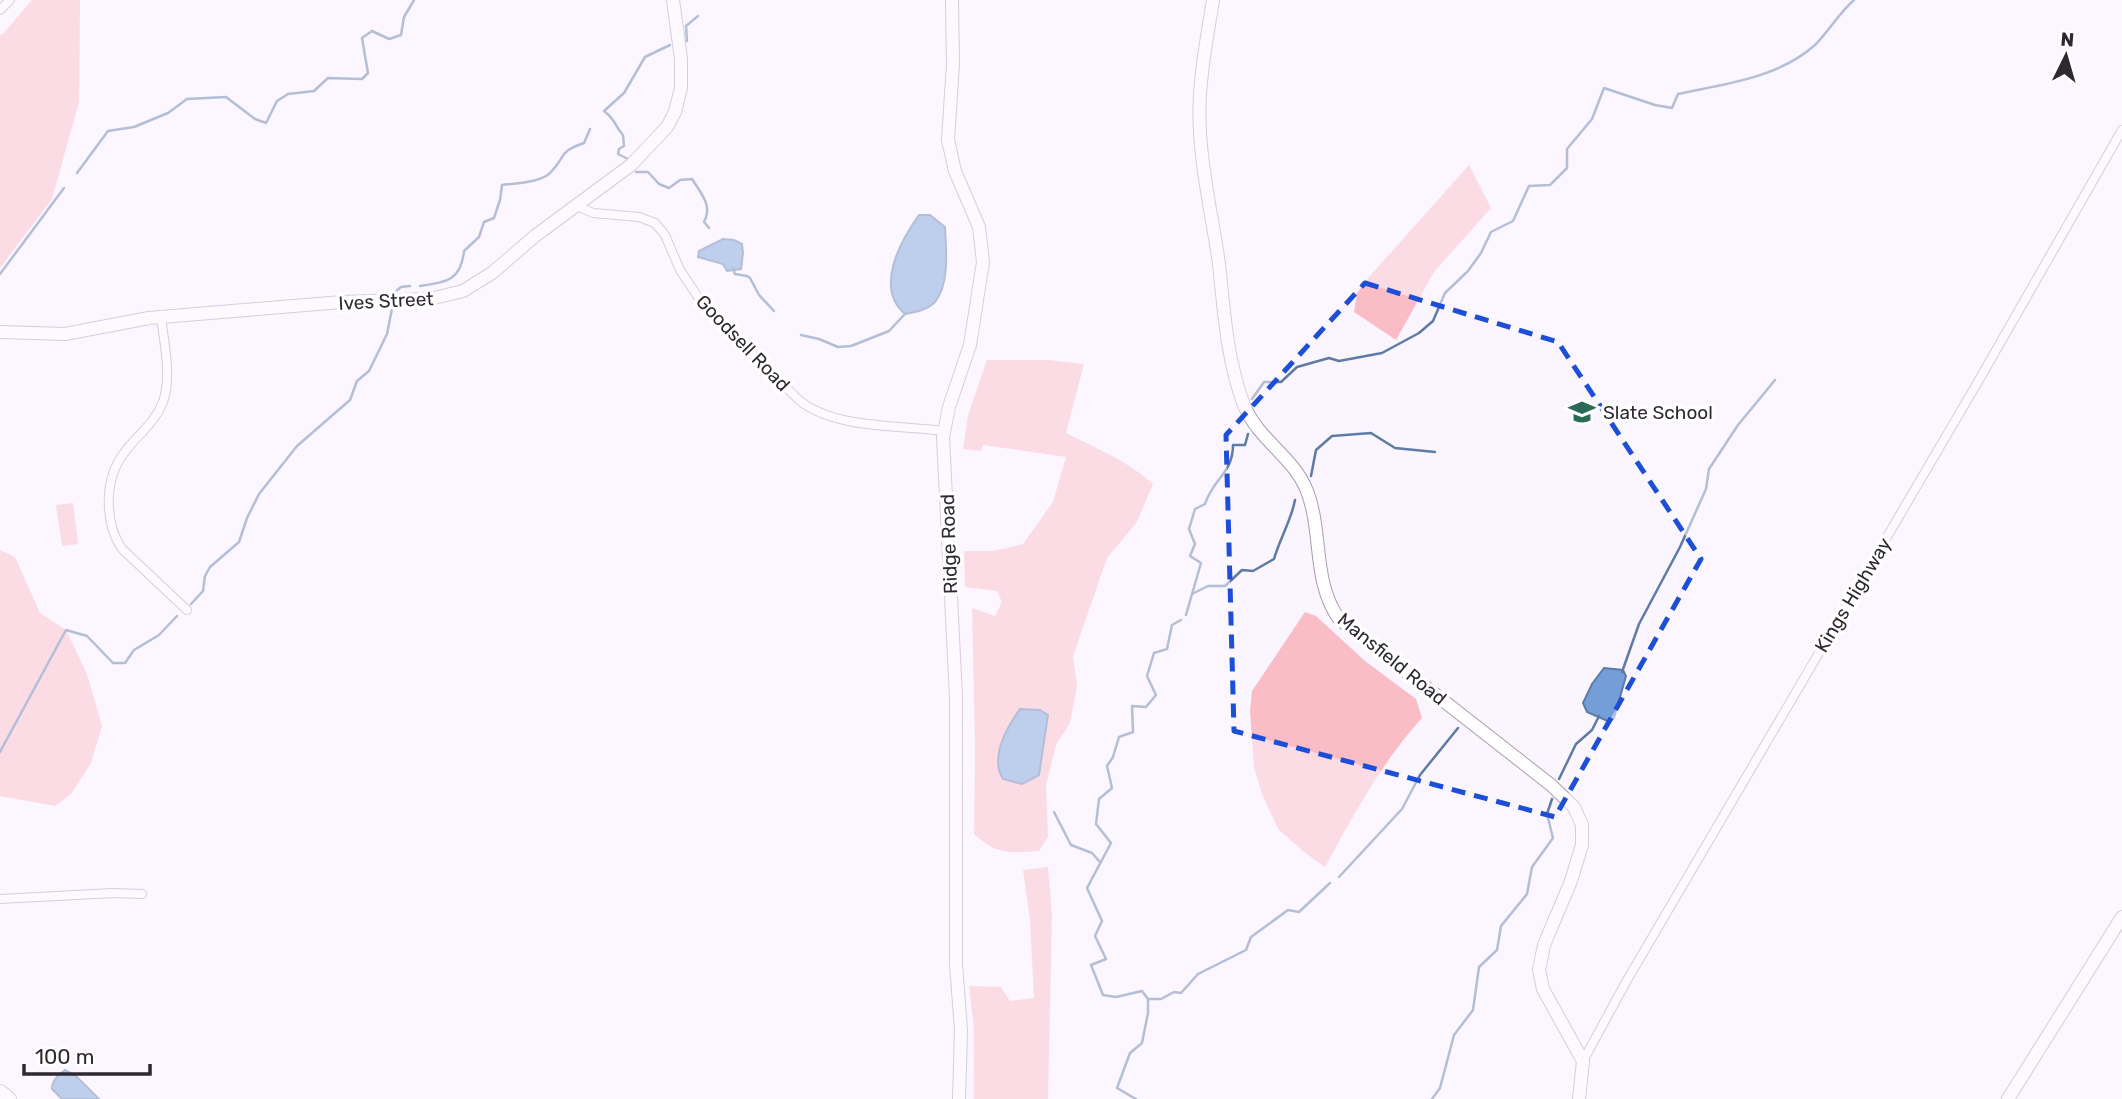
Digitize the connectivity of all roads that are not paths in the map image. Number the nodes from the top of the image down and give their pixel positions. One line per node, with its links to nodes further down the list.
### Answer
1 (10, 0): 5 (street)
2 (673, 0): 7 (street, Ives Street)
3 (952, 0): 10 (street, Ridge Road)
4 (1213, 0): 15 (street, Mansfield Road)
5 (0, 10)
6 (2122, 130): 15 (street, Kings Highway)
7 (577, 206): 8 (street, Ives Street); 10 (street, Goodsell Road)
8 (161, 317): 9 (street, Ives Street); 11 (street)
9 (0, 332)
10 (944, 431): 18 (street, Ridge Road)
11 (187, 610)
12 (142, 894): 13 (street)
13 (0, 899)
14 (2122, 917): 20 (street)
15 (1583, 1061): 19 (street)
16 (0, 1093): 17 (highway)
17 (9, 1099)
18 (959, 1099)
19 (1579, 1099)
20 (2008, 1099)

